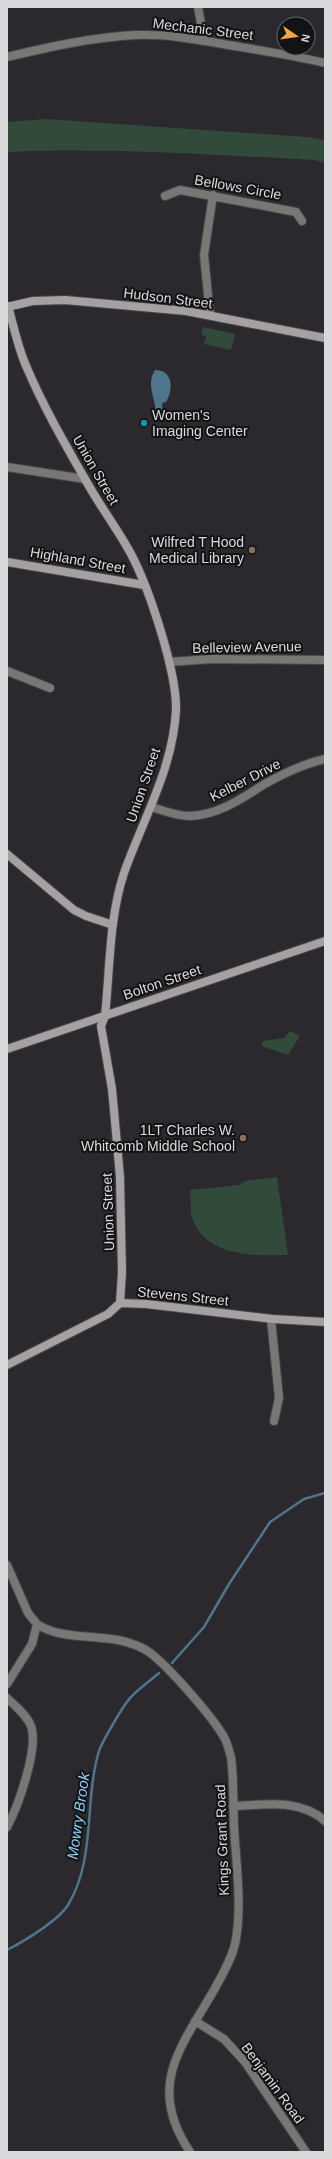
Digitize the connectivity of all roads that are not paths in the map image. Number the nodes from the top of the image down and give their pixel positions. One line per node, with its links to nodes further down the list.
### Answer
1 (198, 7): 2 (street)
2 (204, 40): 3 (street, Mechanic Street); 4 (street, Mechanic Street)
3 (7, 57)
4 (325, 63)
5 (213, 195): 6 (street, Bellows Circle); 7 (street, Bellows Circle); 9 (street)
6 (164, 196)
7 (302, 221)
8 (8, 307): 9 (street, Hudson Street); 12 (street, Union Street)
9 (210, 315): 10 (street, Hudson Street)
10 (325, 338)
11 (7, 467): 12 (street)
12 (85, 479): 14 (street, Union Street)
13 (7, 562): 14 (street, Highland Street)
14 (144, 585): 16 (street, Union Street)
15 (325, 660): 16 (street, Belleview Avenue)
16 (169, 662): 20 (street, Union Street)
17 (7, 671): 18 (street)
18 (50, 688)
19 (325, 759): 20 (street, Kelber Drive)
20 (152, 808): 22 (street, Union Street)
21 (7, 854): 22 (street)
22 (113, 925): 24 (street, Union Street)
23 (325, 941): 24 (street, Bolton Street)
24 (105, 1016): 25 (street, Bolton Street); 26 (street, Union Street)
25 (7, 1049)
26 (120, 1303): 27 (street, Stevens Street); 29 (street, Stevens Street)
27 (271, 1319): 28 (street, Stevens Street); 30 (street)
28 (325, 1322)
29 (7, 1365)
30 (274, 1421)
31 (7, 1565): 32 (street)
32 (37, 1624): 33 (street); 35 (street, Kings Grant Road)
33 (7, 1684)
34 (7, 1698): 37 (street)
35 (233, 1806): 36 (street); 38 (street, Kings Grant Road)
36 (325, 1821)
37 (7, 1827)
38 (195, 2021): 39 (street, Kings Grant Road); 40 (street, Benjamin Road)
39 (190, 2152)
40 (306, 2152)

